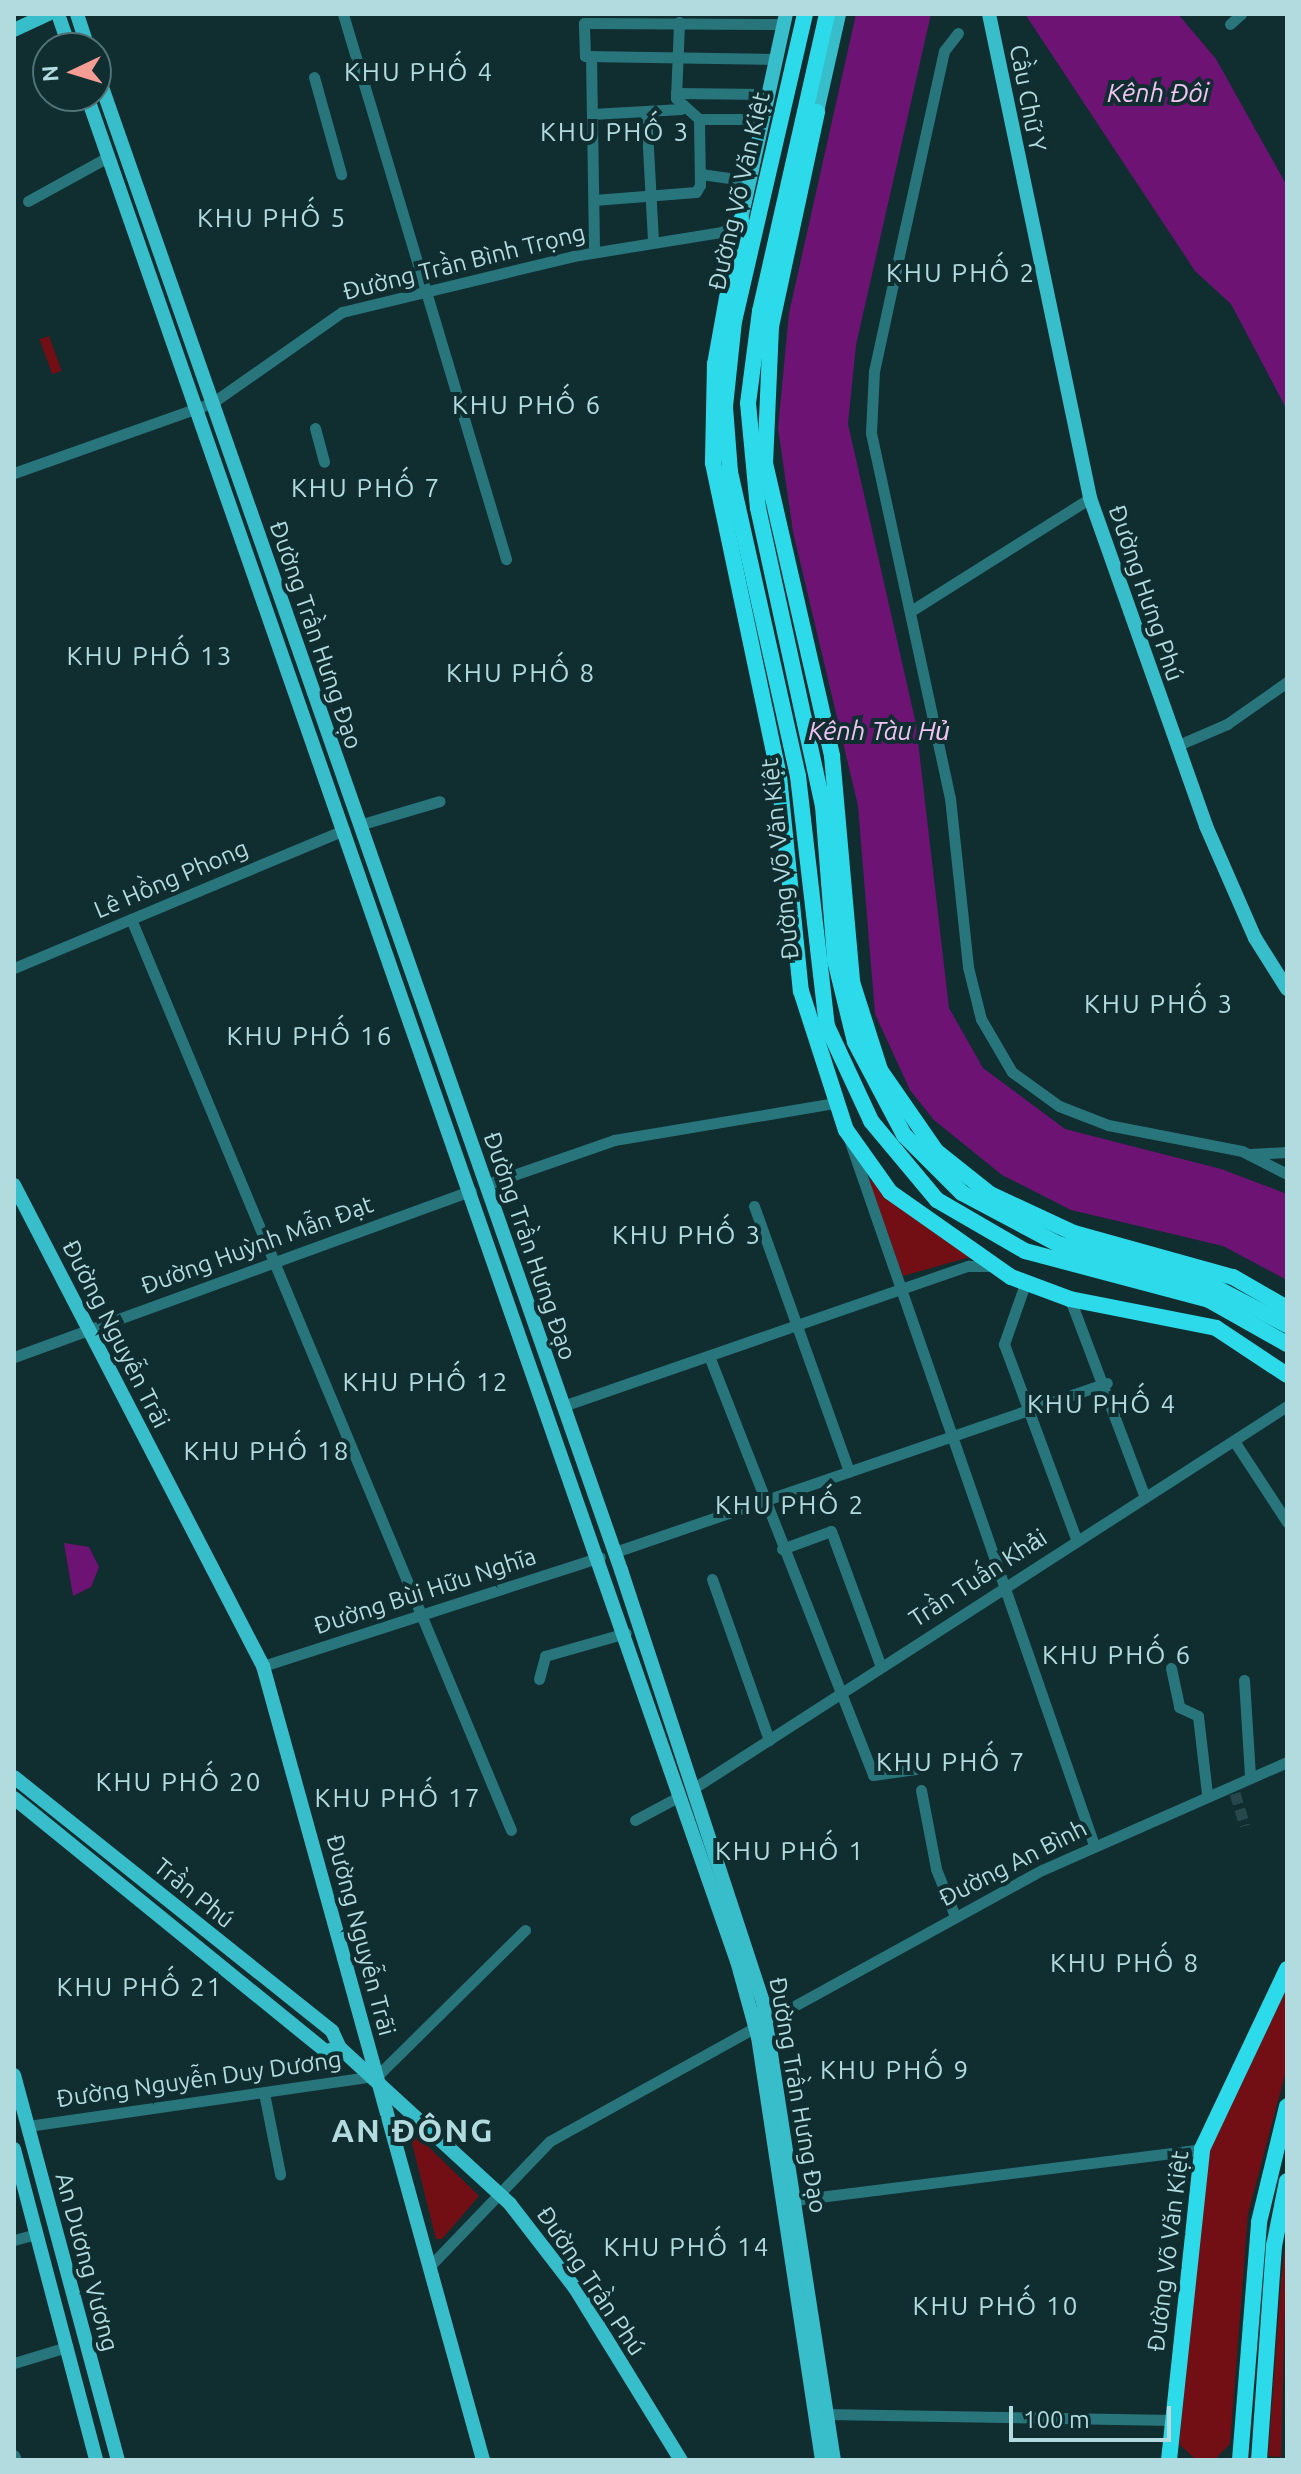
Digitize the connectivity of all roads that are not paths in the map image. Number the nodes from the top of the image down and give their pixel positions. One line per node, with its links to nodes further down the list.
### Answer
1 (49, 14): 11 (main road)
2 (343, 14): 41 (street)
3 (805, 14): 63 (highway, Đường Võ Văn Kiệt)
4 (827, 14): 62 (highway, Đường Võ Văn Kiệt)
5 (839, 14): 23 (main road)
6 (989, 14): 31 (main road, Cầu Chữ Y)
7 (1241, 14): 10 (street)
8 (785, 19): 9 (street); 15 (main road)
9 (679, 22): 13 (street); 14 (street)
10 (1230, 24)
11 (14, 30)
12 (958, 33): 52 (street)
13 (588, 56): 14 (street); 24 (street)
14 (677, 57): 15 (street); 17 (street)
15 (776, 59): 18 (main road)
16 (314, 77): 28 (street)
17 (676, 93): 18 (street); 19 (street)
18 (769, 94): 26 (main road)
19 (681, 109): 20 (street); 25 (street)
20 (646, 111): 24 (street); 32 (street)
21 (93, 112): 27 (main road, Đường Trần Hưng Đạo)
22 (111, 112): 40 (main road, Đường Trần Hưng Đạo)
23 (817, 112): 62 (highway, Đường Võ Văn Kiệt)
24 (592, 114): 33 (street)
25 (699, 119): 26 (street); 29 (street)
26 (764, 119): 30 (main road)
27 (108, 157): 34 (street); 42 (main road, Đường Trần Hưng Đạo)
28 (341, 174)
29 (700, 174): 30 (street); 32 (street)
30 (751, 181): 35 (main road)
31 (1024, 191): 48 (main road, Đường Hưng Phú)
32 (651, 197): 33 (street); 37 (street)
33 (594, 200): 39 (street)
34 (28, 201)
35 (741, 220): 36 (street, Đường Trần Bình Trọng); 38 (highway, Đường Võ Văn Kiệt)
36 (722, 232): 37 (street, Đường Trần Bình Trọng); 38 (street)
37 (653, 242): 39 (street, Đường Trần Bình Trọng)
38 (737, 244): 64 (highway, Đường Võ Văn Kiệt)
39 (594, 252): 41 (street, Đường Trần Bình Trọng)
40 (172, 288): 42 (main road); 43 (main road, Đường Trần Hưng Đạo)
41 (425, 289): 43 (street, Đường Trần Bình Trọng); 49 (street)
42 (156, 295): 44 (main road, Đường Trần Hưng Đạo)
43 (212, 403): 44 (street, Đường Trần Bình Trọng); 50 (main road, Đường Trần Hưng Đạo)
44 (197, 410): 47 (street, Đường Trần Bình Trọng); 51 (main road, Đường Trần Hưng Đạo)
45 (315, 428): 46 (street)
46 (324, 462)
47 (14, 473)
48 (1090, 498): 52 (street); 56 (main road, Đường Hưng Phú)
49 (506, 559)
50 (273, 579): 51 (main road); 53 (main road, Đường Trần Hưng Đạo)
51 (258, 585): 54 (main road, Đường Trần Hưng Đạo)
52 (914, 609): 67 (street)
53 (301, 660): 54 (main road); 58 (main road, Đường Trần Hưng Đạo)
54 (286, 666): 58 (main road, Đường Trần Hưng Đạo)
55 (1287, 682): 56 (street)
56 (1176, 746): 61 (main road, Đường Hưng Phú)
57 (440, 801): 58 (street, Lê Hồng Phong)
58 (351, 828): 59 (street, Lê Hồng Phong); 70 (main road, Đường Trần Hưng Đạo)
59 (131, 919): 60 (street, Lê Hồng Phong); 72 (street)
60 (14, 968)
61 (1287, 989)
62 (879, 1084): 63 (highway); 76 (highway, Đường Võ Văn Kiệt); 78 (highway, Đường Võ Văn Kiệt)
63 (856, 1096): 64 (highway); 81 (highway, Đường Võ Văn Kiệt)
64 (834, 1103): 65 (highway, Đường Võ Văn Kiệt); 70 (street, Đường Huỳnh Mẫn Đạt)
65 (846, 1130): 73 (highway, Đường Võ Văn Kiệt); 75 (street)
66 (1287, 1152): 67 (street)
67 (1250, 1154): 68 (street)
68 (1287, 1174)
69 (14, 1185): 80 (main road, Đường Nguyễn Trãi)
70 (478, 1188): 72 (street, Đường Huỳnh Mẫn Đạt); 87 (main road, Đường Trần Hưng Đạo)
71 (754, 1206): 79 (street)
72 (276, 1260): 80 (street, Đường Huỳnh Mẫn Đạt); 100 (street)
73 (994, 1266): 74 (highway, Đường Võ Văn Kiệt); 75 (street)
74 (1025, 1284): 77 (highway, Đường Võ Văn Kiệt); 88 (street)
75 (899, 1289): 79 (street); 89 (street)
76 (1287, 1308)
77 (1087, 1310): 84 (highway, Đường Võ Văn Kiệt); 85 (street)
78 (1287, 1325)
79 (796, 1326): 82 (street); 91 (street)
80 (89, 1330): 83 (street, Đường Huỳnh Mẫn Đạt); 102 (main road, Đường Nguyễn Trãi)
81 (1287, 1344)
82 (709, 1356): 87 (street); 93 (street)
83 (14, 1357)
84 (1287, 1375)
85 (1107, 1383): 88 (street, Đường Bùi Hữu Nghĩa); 92 (street)
86 (1287, 1406): 90 (street, Trần Tuấn Khải)
87 (556, 1408): 97 (main road, Đường Trần Hưng Đạo)
88 (1029, 1410): 89 (street, Đường Bùi Hữu Nghĩa); 95 (street)
89 (952, 1436): 91 (street, Đường Bùi Hữu Nghĩa); 99 (street)
90 (1234, 1441): 92 (street, Trần Tuấn Khải); 94 (street)
91 (849, 1472): 93 (street, Đường Bùi Hữu Nghĩa)
92 (1145, 1497): 95 (street, Trần Tuấn Khải)
93 (763, 1501): 96 (street); 97 (street, Đường Bùi Hữu Nghĩa)
94 (1287, 1522)
95 (1077, 1541): 99 (street, Trần Tuấn Khải)
96 (782, 1549): 103 (street); 107 (street)
97 (608, 1555): 100 (street, Đường Bùi Hữu Nghĩa); 101 (main road, Đường Trần Hưng Đạo); 113 (main road, Đường Trần Hưng Đạo)
98 (712, 1579): 108 (street)
99 (1005, 1587): 103 (street, Trần Tuấn Khải); 120 (street)
100 (422, 1615): 102 (street, Đường Bùi Hữu Nghĩa); 119 (street)
101 (626, 1633): 105 (street); 116 (main road, Đường Trần Hưng Đạo)
102 (263, 1666): 127 (main road, Đường Nguyễn Trãi)
103 (881, 1667): 107 (street, Trần Tuấn Khải)
104 (1171, 1668): 115 (street)
105 (539, 1679)
106 (1244, 1680): 111 (street)
107 (837, 1697): 108 (street, Trần Tuấn Khải); 110 (street)
108 (769, 1740): 113 (street, Trần Tuấn Khải)
109 (1287, 1762): 111 (street, Đường An Bình)
110 (916, 1769)
111 (1250, 1775): 115 (street, Đường An Bình)
112 (14, 1777): 121 (main road, Trần Phú)
113 (694, 1788): 116 (main road); 125 (main road, Đường Trần Hưng Đạo)
114 (921, 1790): 122 (street)
115 (1207, 1794): 120 (street, Đường An Bình)
116 (680, 1796): 118 (street); 125 (main road, Đường Trần Hưng Đạo)
117 (14, 1798): 121 (main road, Trần Phú)
118 (635, 1820)
119 (511, 1830)
120 (1094, 1845): 122 (street, Đường An Bình)
121 (116, 1870): 127 (main road, Trần Phú)
122 (955, 1916): 125 (street, Đường An Bình)
123 (525, 1930): 127 (street)
124 (1287, 1969): 132 (highway, Đường Võ Văn Kiệt)
125 (762, 2024): 137 (street, Đường An Bình); 138 (main road, Đường Trần Hưng Đạo)
126 (14, 2075): 130 (main road, An Dương Vương)
127 (377, 2076): 128 (street, Đường Nguyễn Duy Dương); 137 (main road, Đường Trần Phú); 141 (main road, Đường Nguyễn Trãi)
128 (264, 2093): 130 (street, Đường Nguyễn Duy Dương); 133 (street)
129 (1287, 2106): 153 (highway)
130 (21, 2129): 135 (main road, An Dương Vương)
131 (14, 2149): 136 (main road, An Dương Vương)
132 (1202, 2149): 138 (street); 145 (highway, Đường Võ Văn Kiệt)
133 (280, 2174)
134 (1287, 2181): 154 (highway)
135 (44, 2185): 136 (main road); 147 (main road, An Dương Vương)
136 (19, 2192): 139 (main road, An Dương Vương)
137 (498, 2193): 141 (street, Đường An Bình); 149 (main road, Đường Trần Phú)
138 (789, 2200): 144 (main road, Đường Trần Hưng Đạo); 150 (main road, Đường Trần Hưng Đạo)
139 (36, 2234): 140 (street); 142 (main road, An Dương Vương)
140 (14, 2240)
141 (430, 2266): 148 (main road, Đường Nguyễn Trãi)
142 (67, 2347): 143 (street); 146 (main road, An Dương Vương)
143 (14, 2363)
144 (827, 2414): 145 (street); 151 (main road, Đường Trần Hưng Đạo)
145 (1173, 2420): 152 (highway, Đường Võ Văn Kiệt)
146 (96, 2460)
147 (118, 2460)
148 (483, 2460)
149 (681, 2460)
150 (822, 2460)
151 (834, 2460)
152 (1169, 2460)
153 (1240, 2460)
154 (1259, 2460)

